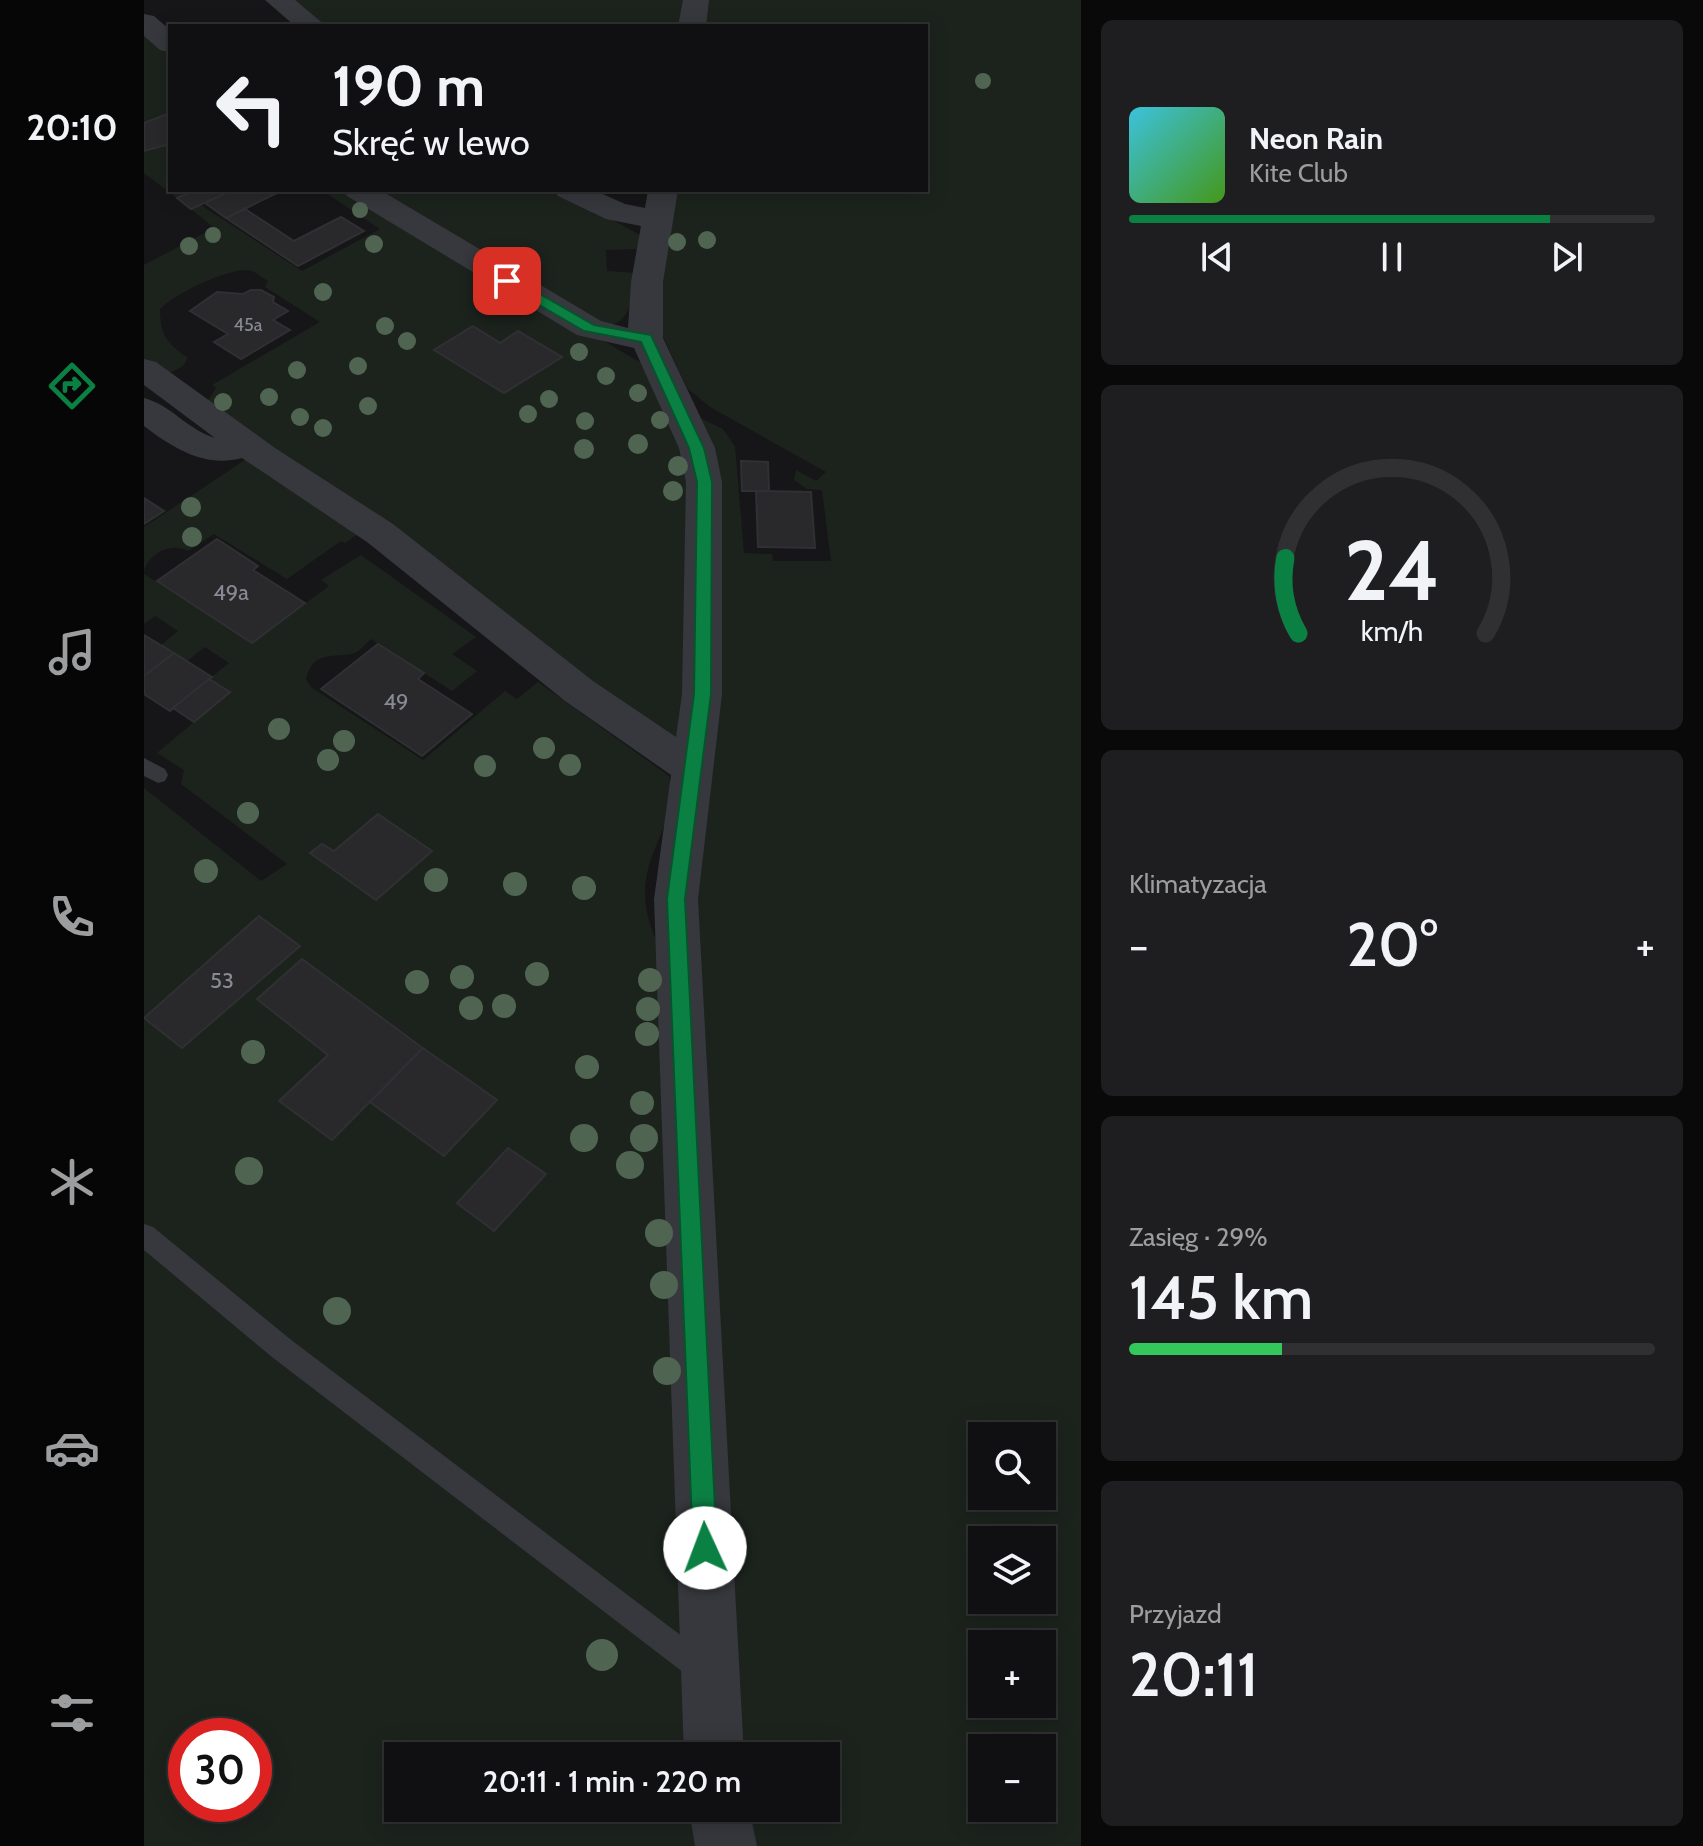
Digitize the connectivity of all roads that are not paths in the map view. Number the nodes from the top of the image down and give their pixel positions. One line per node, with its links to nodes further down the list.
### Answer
1 (278, 0): 4 (street)
2 (696, 0): 5 (street)
3 (144, 22): 6 (street)
4 (309, 24)
5 (692, 24)
6 (168, 42)
7 (361, 192): 10 (street)
8 (573, 192): 9 (street)
9 (659, 204): 10 (street)
10 (646, 338): 14 (street)
11 (144, 369): 13 (street)
12 (144, 409): 13 (street)
13 (247, 444): 14 (street)
14 (693, 769): 16 (street)
15 (144, 1235): 16 (lane)
16 (710, 1674): 17 (street)
17 (713, 1742)
18 (722, 1822): 19 (street)
19 (726, 1846)

